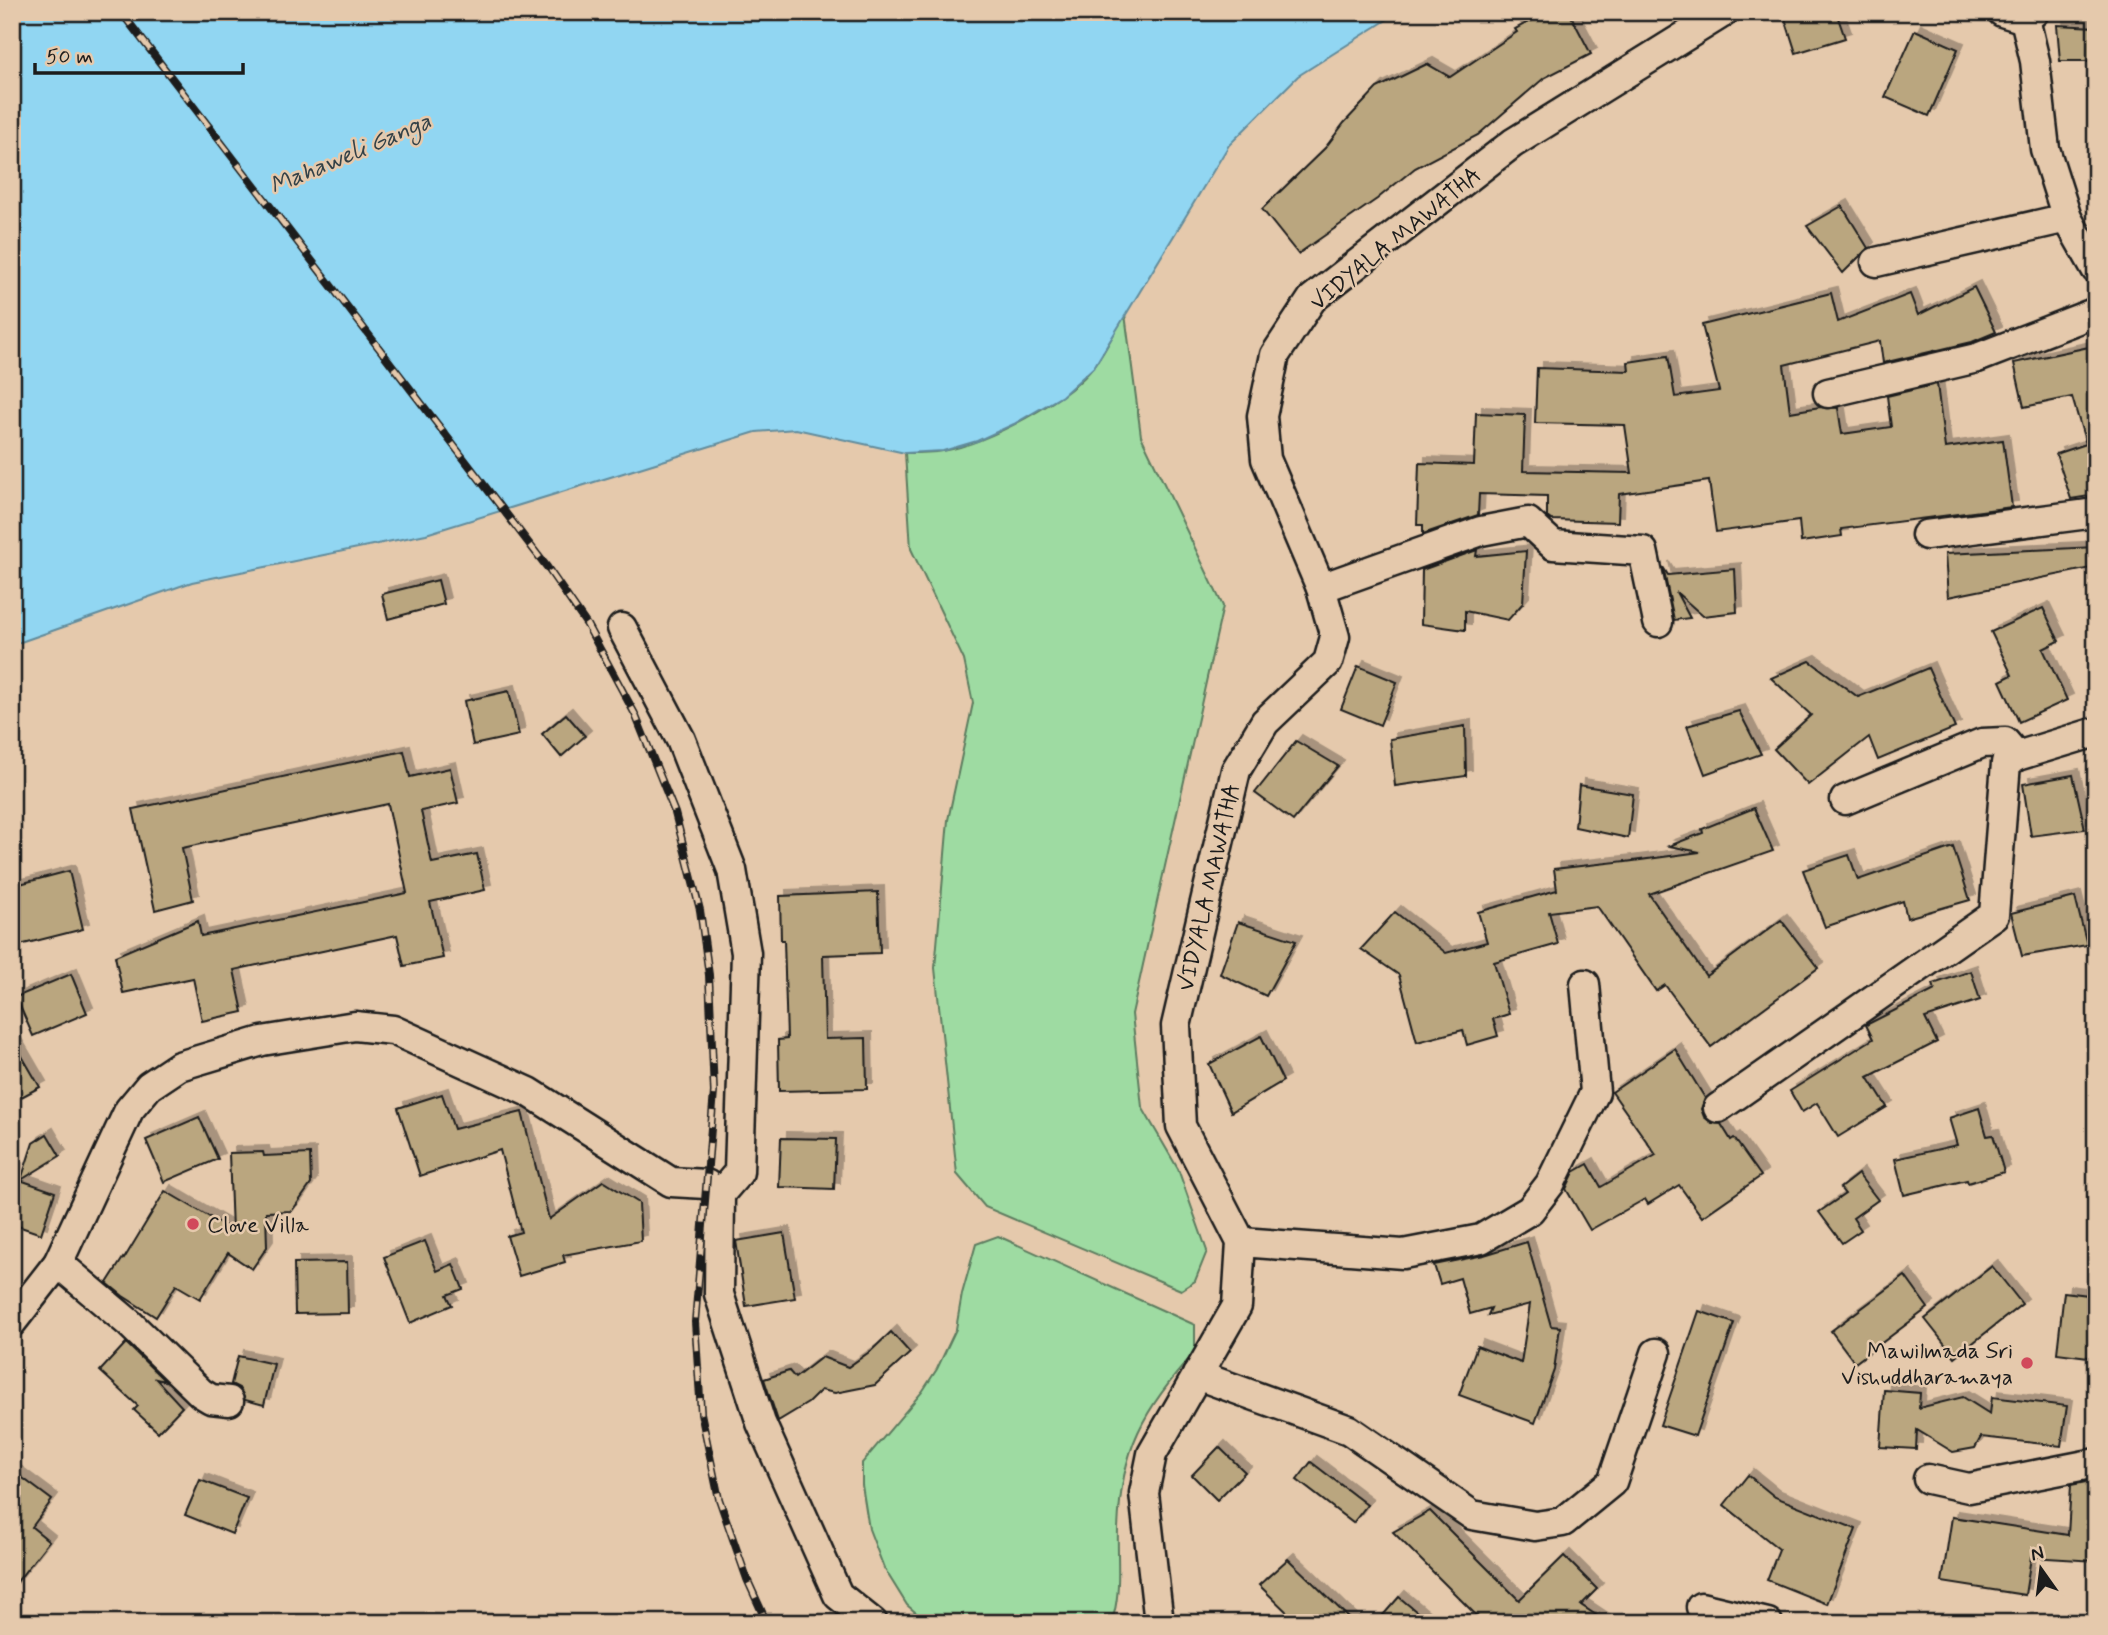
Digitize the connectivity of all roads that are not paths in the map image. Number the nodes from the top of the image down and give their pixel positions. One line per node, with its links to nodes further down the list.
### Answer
1 (1724, 12): 10 (street, VIDYALA MAWATHA)
2 (2021, 15): 3 (street)
3 (2067, 218): 4 (street); 5 (street)
4 (1876, 262)
5 (2096, 267)
6 (2096, 312): 7 (street)
7 (1828, 393)
8 (2096, 513): 9 (street)
9 (1926, 535)
10 (1321, 587): 11 (street); 19 (street, VIDYALA MAWATHA)
11 (1658, 622)
12 (622, 628): 18 (street)
13 (2096, 732): 14 (street)
14 (2017, 756): 15 (street); 17 (street)
15 (1845, 800)
16 (1584, 984): 19 (street)
17 (1718, 1108)
18 (720, 1194): 20 (street); 28 (street)
19 (1241, 1241): 23 (street)
20 (58, 1263): 21 (street); 24 (street)
21 (12, 1322)
22 (1656, 1353): 23 (street)
23 (1197, 1375): 29 (street)
24 (229, 1401)
25 (2096, 1463): 26 (street)
26 (1928, 1479)
27 (1701, 1607): 30 (street)
28 (873, 1623)
29 (1159, 1623)
30 (1768, 1623)

